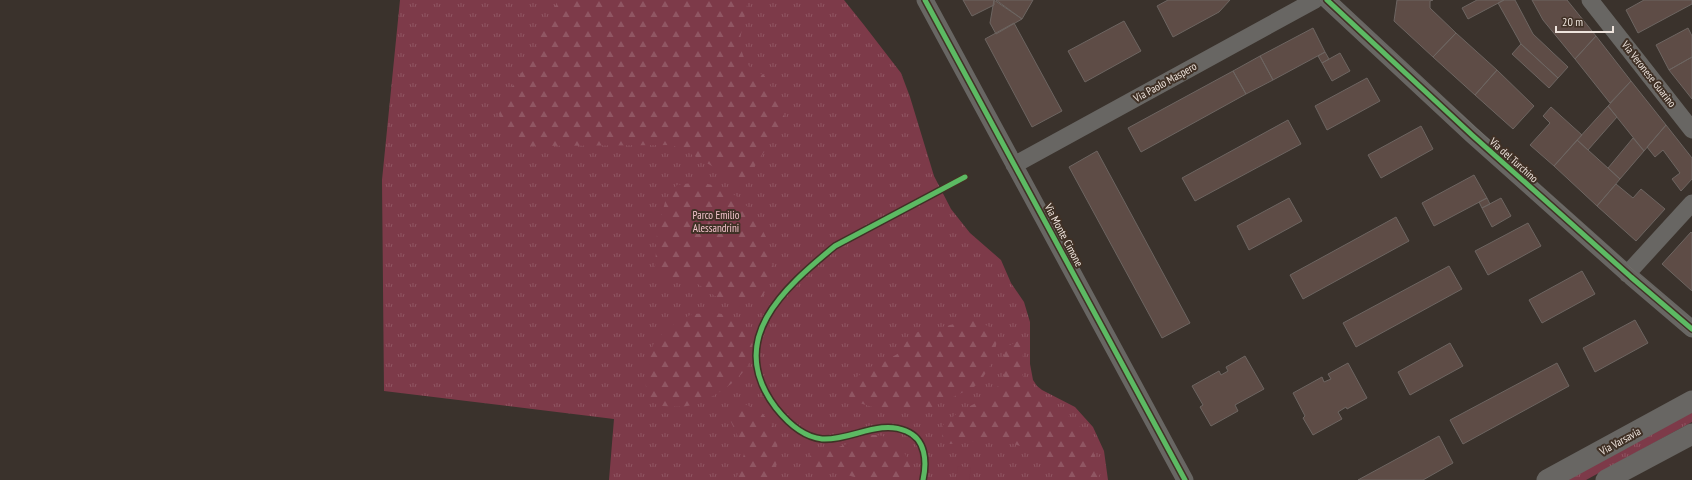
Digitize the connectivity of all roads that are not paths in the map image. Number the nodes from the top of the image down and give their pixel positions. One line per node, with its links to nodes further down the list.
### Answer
1 (925, 0): 6 (street, Via Monte Cimone)
2 (1315, 0): 6 (street, Via Paolo Maspero)
3 (1327, 0): 8 (street, Via del Turchino)
4 (1590, 0): 5 (street, Via Veronese Guarino)
5 (1692, 130)
6 (1014, 165): 12 (street, Via Monte Cimone)
7 (1692, 203): 8 (street)
8 (1627, 274): 9 (street, Via del Turchino)
9 (1692, 329)
10 (1692, 401): 13 (street, Via Varsavia)
11 (1692, 434): 14 (street)
12 (1185, 480)
13 (1547, 480)
14 (1606, 480)

